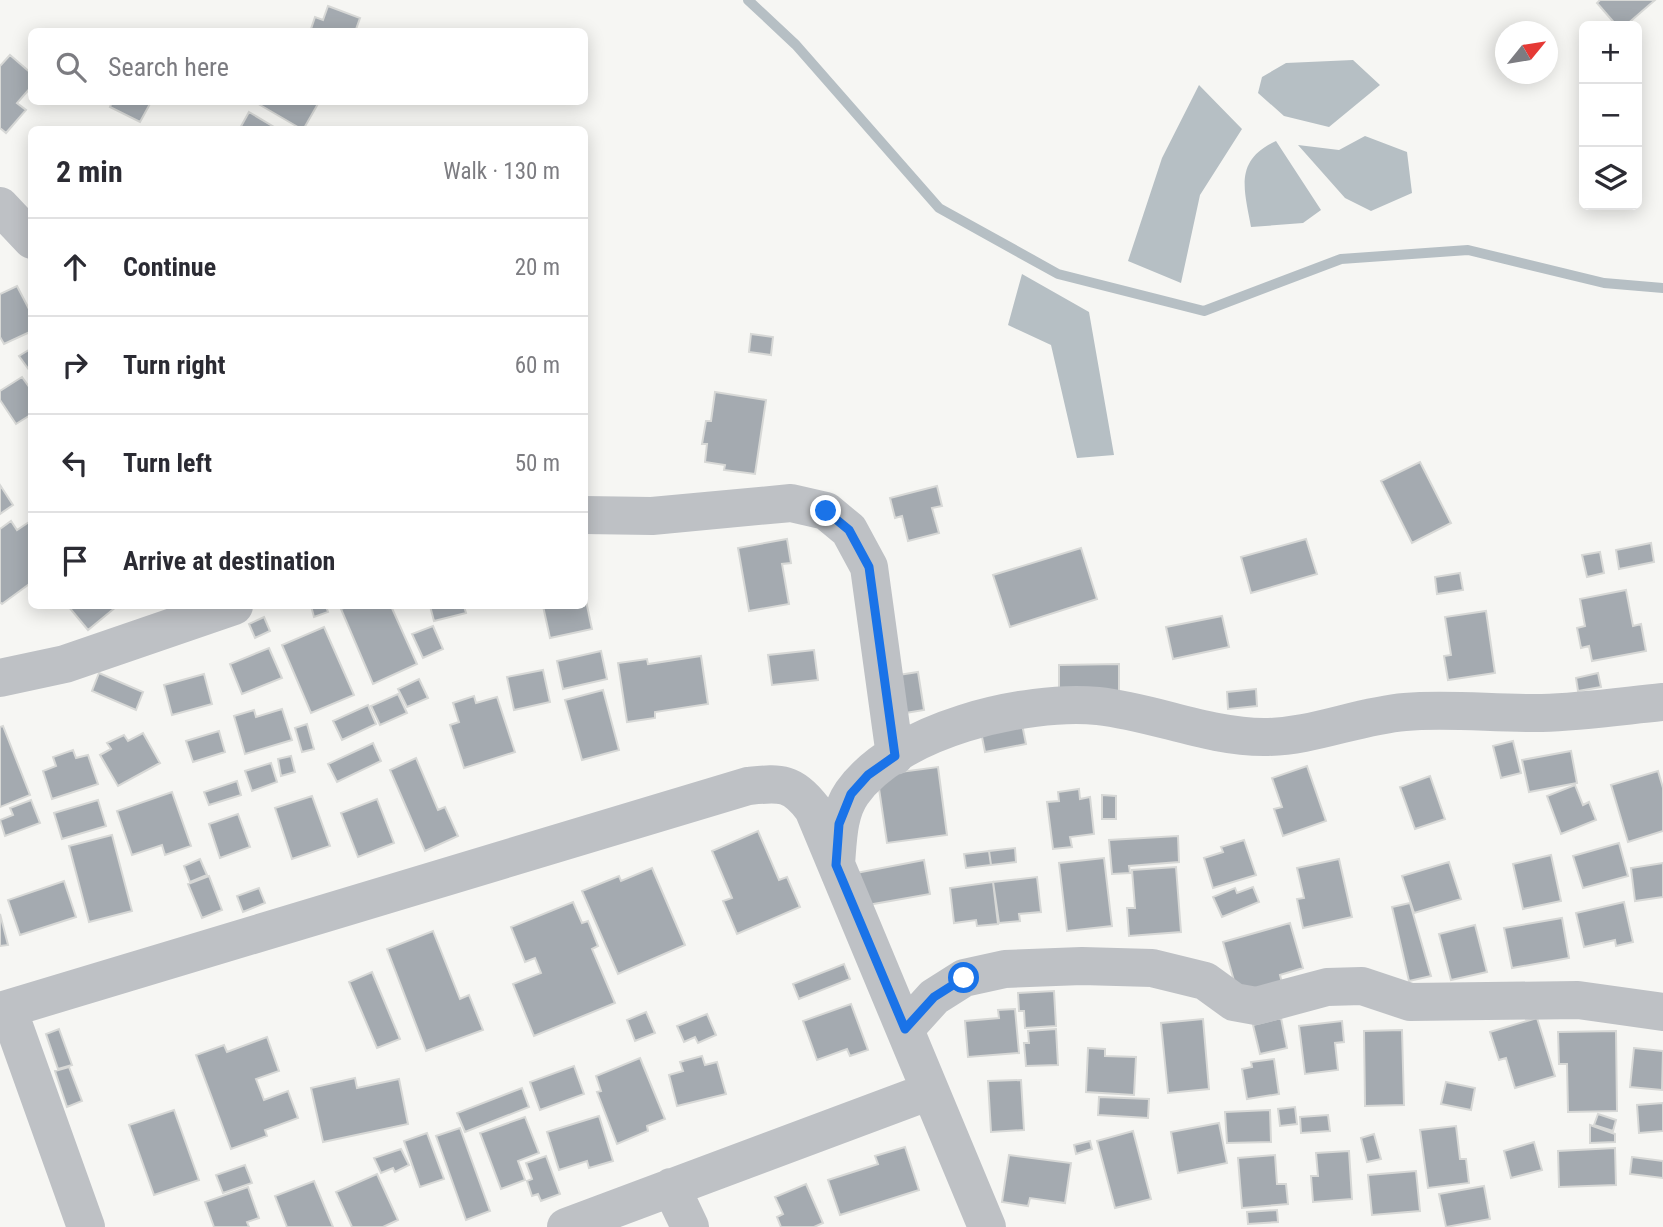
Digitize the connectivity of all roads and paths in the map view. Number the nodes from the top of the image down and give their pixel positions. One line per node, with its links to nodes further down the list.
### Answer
1 (0, 206): 2 (street)
2 (28, 236)
3 (588, 515): 7 (street)
4 (225, 609): 5 (street)
5 (0, 678)
6 (1663, 702): 7 (street)
7 (895, 756): 8 (street)
8 (836, 865): 9 (street); 11 (street)
9 (4, 1010): 14 (street)
10 (1663, 1012): 11 (street)
11 (905, 1029): 12 (street)
12 (930, 1091): 13 (street); 17 (street)
13 (671, 1187): 15 (street); 16 (street)
14 (86, 1227)
15 (566, 1227)
16 (690, 1227)
17 (987, 1227)

